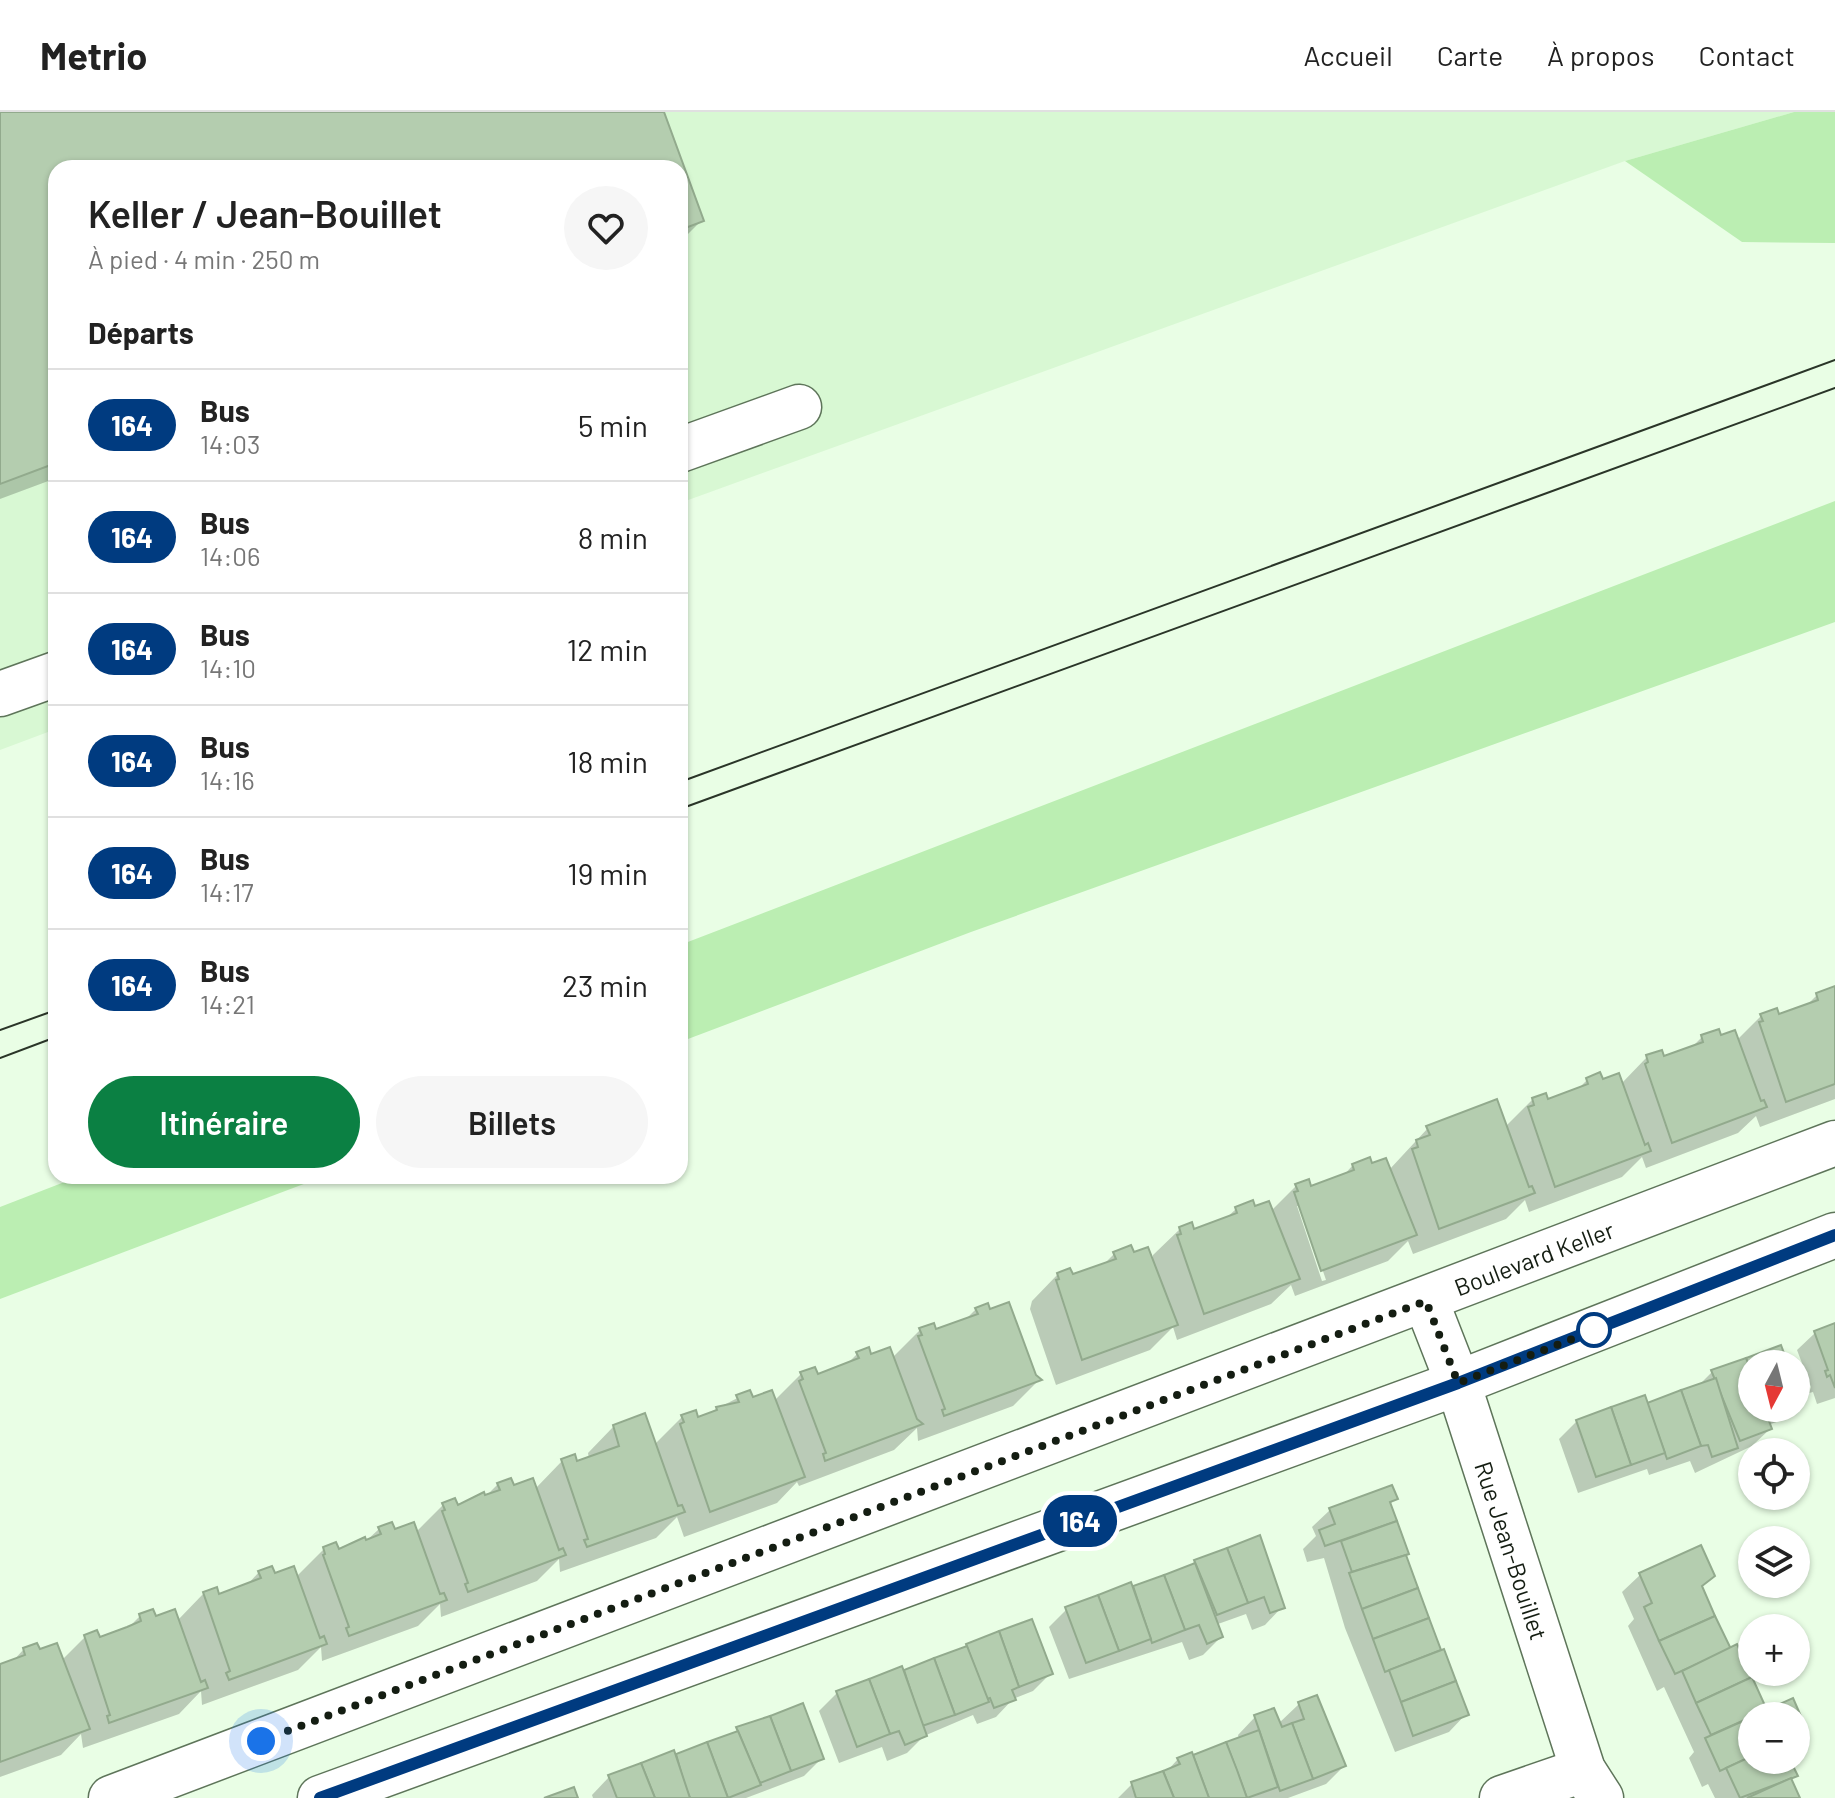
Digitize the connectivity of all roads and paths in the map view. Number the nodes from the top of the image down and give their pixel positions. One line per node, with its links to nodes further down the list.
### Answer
1 (799, 407): 2 (street)
2 (688, 447)
3 (48, 677): 4 (street)
4 (0, 694)
5 (1835, 1143): 7 (street, Boulevard Keller)
6 (1835, 1235): 8 (street)
7 (1426, 1301): 8 (street, Rue Jean-Bouillet); 10 (street, Boulevard Keller)
8 (1458, 1383): 9 (street, Rue Jean-Bouillet); 11 (street)
9 (1592, 1784): 12 (street)
10 (111, 1798)
11 (320, 1798)
12 (1502, 1798)

